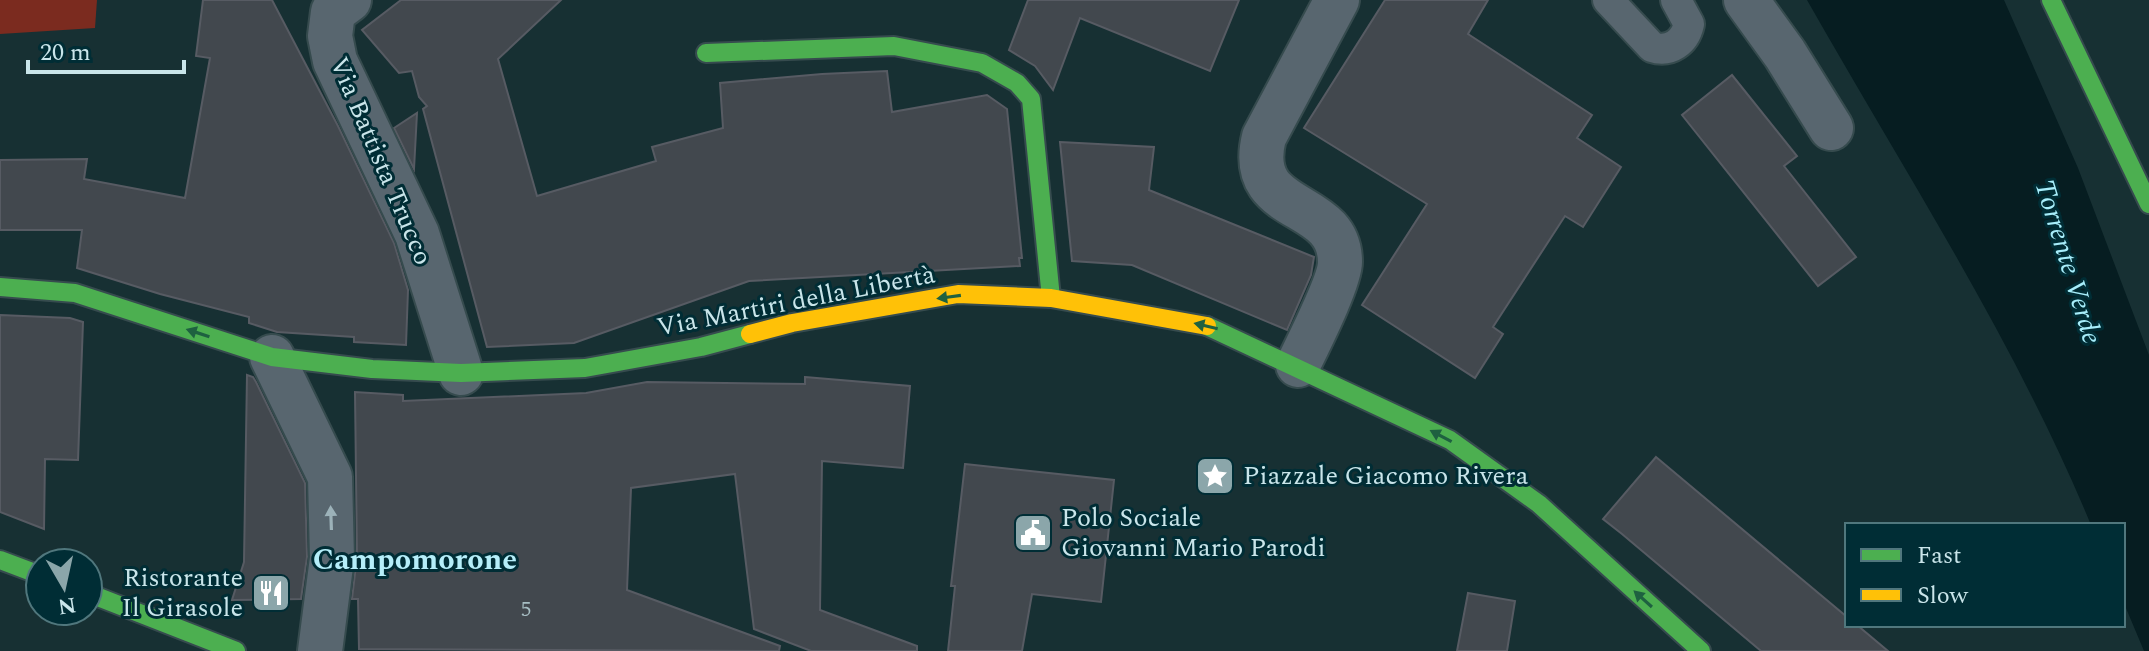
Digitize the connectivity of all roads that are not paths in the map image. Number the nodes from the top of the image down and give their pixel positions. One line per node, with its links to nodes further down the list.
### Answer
1 (349, 0): 14 (street, Via Battista Trucco)
2 (1337, 0): 13 (street)
3 (1608, 0): 4 (lane)
4 (1676, 0)
5 (1746, 0): 8 (street)
6 (2051, 0): 9 (street)
7 (706, 53): 11 (street)
8 (1831, 128)
9 (2149, 204)
10 (0, 287): 12 (street, Via Martiri della Libertà, one-way to 10)
11 (1051, 298): 13 (street, Via Martiri della Libertà, one-way to 11); 14 (street, Via Martiri della Libertà, one-way to 14)
12 (272, 357): 14 (street, Via Martiri della Libertà); 19 (street, one-way to 12)
13 (1298, 365): 20 (street, Via Martiri della Libertà, one-way to 13)
14 (461, 373)
15 (0, 560): 16 (street)
16 (24, 569)
17 (104, 599): 18 (street)
18 (236, 651)
19 (320, 651)
20 (1701, 651)

